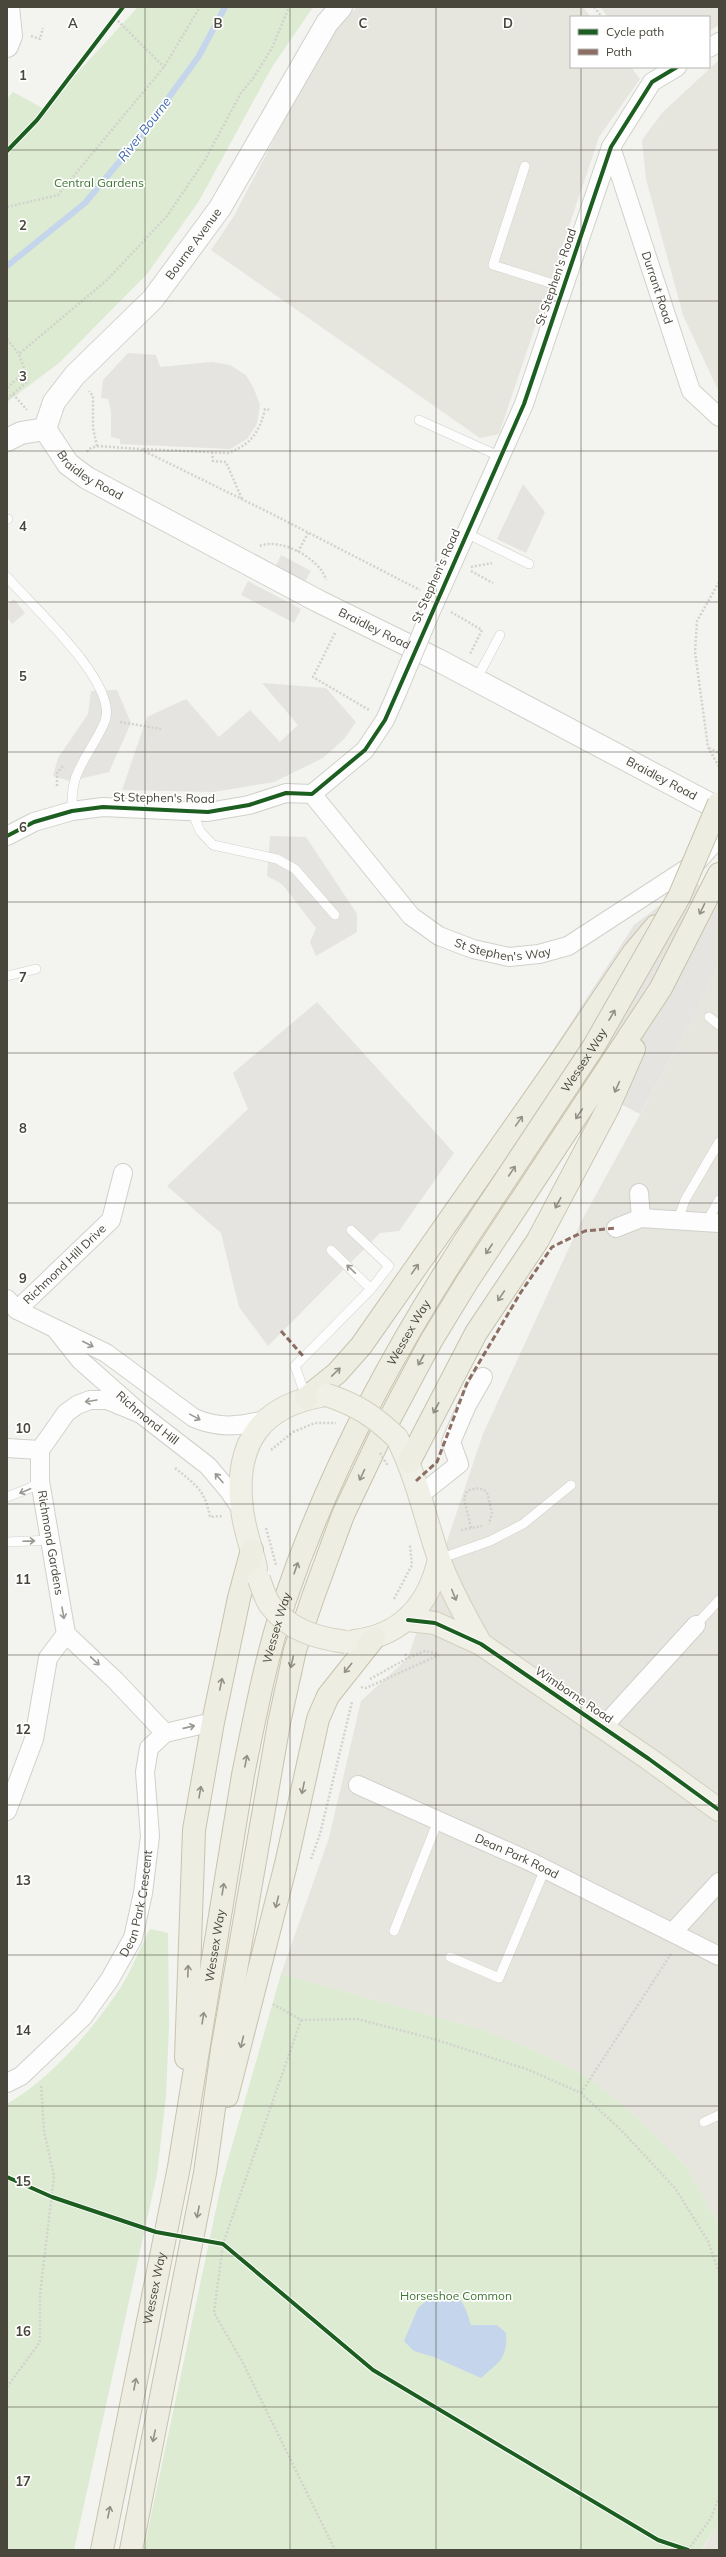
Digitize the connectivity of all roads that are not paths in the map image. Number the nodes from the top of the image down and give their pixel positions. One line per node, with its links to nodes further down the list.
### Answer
1 (8, 7): 4 (street)
2 (341, 7): 12 (street, Bourne Avenue)
3 (719, 42): 5 (street)
4 (7, 46)
5 (710, 47)
6 (675, 68): 7 (street, St Stephen's Road)
7 (611, 147): 9 (street, St Stephen's Road); 10 (street, Durrant Road)
8 (525, 166): 9 (lane)
9 (563, 287): 14 (street, St Stephen's Road)
10 (719, 417)
11 (419, 420): 14 (lane)
12 (45, 430): 13 (street); 19 (street, Braidley Road)
13 (7, 440)
14 (501, 457): 15 (street, St Stephen's Road)
15 (466, 533): 16 (lane); 20 (street, St Stephen's Road, bridge)
16 (529, 564)
17 (7, 577): 23 (lane)
18 (500, 636): 19 (lane)
19 (476, 680): 22 (street, Braidley Road)
20 (312, 794): 24 (street, St Stephen's Road); 25 (street, St Stephen's Way)
21 (719, 804): 28 (highway, Wessex Way, bridge)
22 (719, 809)
23 (72, 811): 24 (street, St Stephen's Road); 26 (street, St Stephen's Road)
24 (192, 811): 29 (lane)
25 (719, 833)
26 (7, 836)
27 (719, 874): 32 (highway, Wessex Way, one-way to 32)
28 (679, 897): 49 (highway, one-way to 28, bridge); 85 (highway, Wessex Way, one-way to 28, bridge)
29 (335, 914)
30 (36, 969): 31 (lane)
31 (7, 976)
32 (661, 988): 54 (highway, one-way to 54); 87 (highway, Wessex Way, one-way to 87)
33 (709, 1018): 34 (lane)
34 (719, 1025)
35 (719, 1142): 40 (lane)
36 (123, 1173): 46 (street, Richmond Hill Drive)
37 (639, 1193): 39 (street)
38 (719, 1200): 41 (lane)
39 (641, 1218): 40 (street); 42 (street)
40 (678, 1220): 41 (street)
41 (713, 1223)
42 (616, 1228)
43 (351, 1230): 45 (lane)
44 (331, 1250): 45 (lane, one-way to 44)
45 (371, 1289): 49 (lane)
46 (12, 1304): 47 (street, Richmond Hill)
47 (53, 1327): 50 (street, Richmond Hill); 51 (street, Richmond Hill, one-way to 51)
48 (483, 1377): 57 (street)
49 (317, 1396): 51 (main road); 54 (main road, Wimborne Road, bridge)
50 (141, 1414): 53 (street, one-way to 53); 59 (street, Richmond Hill, one-way to 50)
51 (265, 1420): 59 (main road)
52 (7, 1448): 53 (street)
53 (40, 1450): 55 (street, Richmond Gardens)
54 (409, 1462): 57 (main road, Wimborne Road)
55 (40, 1480): 58 (lane, one-way to 58); 60 (street, Richmond Gardens)
56 (571, 1485): 63 (lane)
57 (420, 1495): 63 (main road, Wimborne Road)
58 (7, 1497)
59 (233, 1513): 62 (main road)
60 (51, 1540): 61 (lane, one-way to 60); 67 (street, Richmond Gardens, one-way to 67)
61 (7, 1542)
62 (252, 1550): 68 (main road, bridge); 70 (highway, one-way to 62)
63 (439, 1559): 65 (main road); 69 (main road, Wimborne Road, one-way to 69)
64 (719, 1600): 66 (lane)
65 (408, 1620): 68 (main road); 69 (main road, Wimborne Road)
66 (696, 1625): 71 (street)
67 (66, 1634): 72 (street, one-way to 72); 75 (street)
68 (374, 1638): 87 (highway, one-way to 87)
69 (481, 1644): 71 (main road, Wimborne Road)
70 (213, 1722): 72 (street, one-way to 70); 85 (highway, one-way to 70)
71 (603, 1727): 74 (main road, Wimborne Road)
72 (164, 1733): 83 (street, Dean Park Crescent)
73 (358, 1785): 76 (street, Dean Park Road)
74 (719, 1810)
75 (7, 1811)
76 (438, 1821): 77 (street, Dean Park Road); 79 (lane)
77 (545, 1869): 80 (street, Dean Park Road); 82 (lane)
78 (719, 1882): 80 (street)
79 (394, 1931)
80 (678, 1935): 81 (street, Dean Park Road)
81 (719, 1956)
82 (450, 1957)
83 (7, 2083)
84 (719, 2115): 86 (lane)
85 (187, 2122): 88 (highway, Wessex Way, one-way to 85)
86 (704, 2122)
87 (205, 2173): 89 (highway, Wessex Way, one-way to 89)
88 (102, 2550)
89 (131, 2550)

